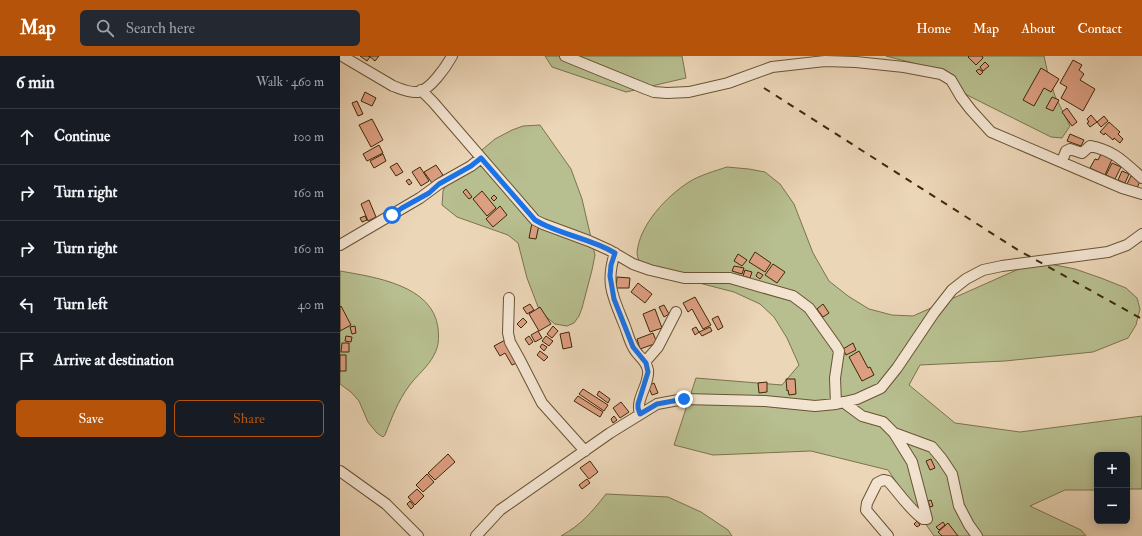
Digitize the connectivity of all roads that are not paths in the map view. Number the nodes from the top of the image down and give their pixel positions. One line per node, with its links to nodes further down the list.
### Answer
1 (342, 56): 4 (street)
2 (565, 56): 6 (street)
3 (448, 58): 4 (street)
4 (421, 90): 5 (street)
5 (481, 158): 10 (street); 11 (street)
6 (1062, 161): 7 (street); 8 (street)
7 (1142, 178)
8 (1142, 194)
9 (1142, 234): 15 (street)
10 (340, 245)
11 (615, 253): 14 (street); 15 (street)
12 (509, 298): 18 (street)
13 (676, 312): 14 (street)
14 (645, 362): 16 (street)
15 (839, 403): 16 (street); 17 (street)
16 (640, 414): 18 (street)
17 (894, 433): 22 (street); 23 (street)
18 (585, 451): 21 (street)
19 (340, 471): 20 (street)
20 (418, 536)
21 (476, 536)
22 (888, 536)
23 (977, 536)

